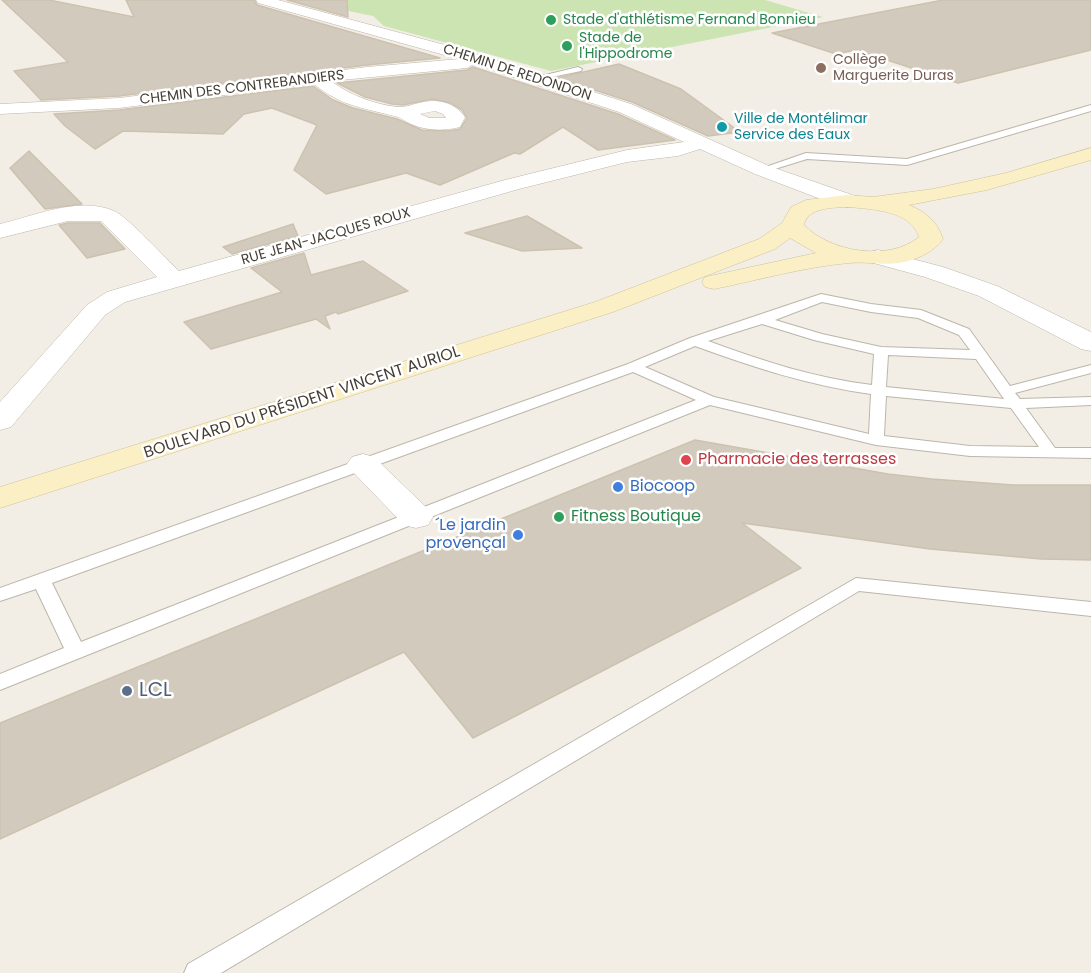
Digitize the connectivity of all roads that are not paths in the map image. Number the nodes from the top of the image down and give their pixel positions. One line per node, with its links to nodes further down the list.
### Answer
1 (263, 0): 2 (street, CHEMIN DE REDONDON)
2 (484, 61): 4 (street, CHEMIN DE REDONDON); 5 (street, CHEMIN DES CONTREBANDIERS)
3 (578, 69): 4 (lane)
4 (537, 78): 9 (street, CHEMIN DE REDONDON)
5 (318, 79): 7 (street, CHEMIN DES CONTREBANDIERS); 8 (street)
6 (1091, 108): 11 (lane)
7 (0, 109)
8 (405, 113)
9 (703, 142): 11 (street, CHEMIN DE REDONDON); 18 (street, RUE JEAN-JACQUES ROUX)
10 (1091, 154): 12 (main road)
11 (762, 170): 13 (street, CHEMIN DE REDONDON); 14 (street, CHEMIN DE REDONDON)
12 (1039, 170): 13 (main road, BOULEVARD DU PRÉSIDENT VINCENT AURIOL); 15 (main road, BOULEVARD DU PRÉSIDENT VINCENT AURIOL)
13 (858, 202): 14 (main road, BOULEVARD DU PRÉSIDENT VINCENT AURIOL); 15 (main road)
14 (795, 219): 17 (main road); 20 (main road, BOULEVARD DU PRÉSIDENT VINCENT AURIOL)
15 (941, 225): 17 (main road, BOULEVARD DU PRÉSIDENT VINCENT AURIOL); 19 (street)
16 (0, 231): 18 (street)
17 (866, 257): 19 (street); 20 (main road, BOULEVARD DU PRÉSIDENT VINCENT AURIOL)
18 (174, 280): 32 (street, RUE JEAN-JACQUES ROUX)
19 (988, 291): 23 (street)
20 (604, 307): 37 (main road, BOULEVARD DU PRÉSIDENT VINCENT AURIOL)
21 (762, 320): 22 (lane); 24 (lane); 25 (lane)
22 (695, 341): 26 (lane); 28 (lane)
23 (1091, 343)
24 (881, 351): 25 (lane); 28 (lane)
25 (981, 355): 29 (lane)
26 (633, 367): 30 (lane); 36 (lane)
27 (1091, 369): 29 (lane)
28 (877, 391): 29 (lane); 33 (lane)
29 (1013, 397): 31 (lane); 34 (lane)
30 (709, 400): 33 (lane); 38 (lane)
31 (1091, 401)
32 (0, 421)
33 (876, 440): 34 (lane)
34 (1050, 452): 35 (lane)
35 (1091, 453)
36 (363, 464): 38 (street); 39 (lane)
37 (0, 498)
38 (416, 517): 42 (lane)
39 (41, 580): 40 (lane); 42 (lane)
40 (0, 595)
41 (1091, 609): 44 (lane)
42 (76, 652): 43 (lane)
43 (0, 682)
44 (197, 973)

